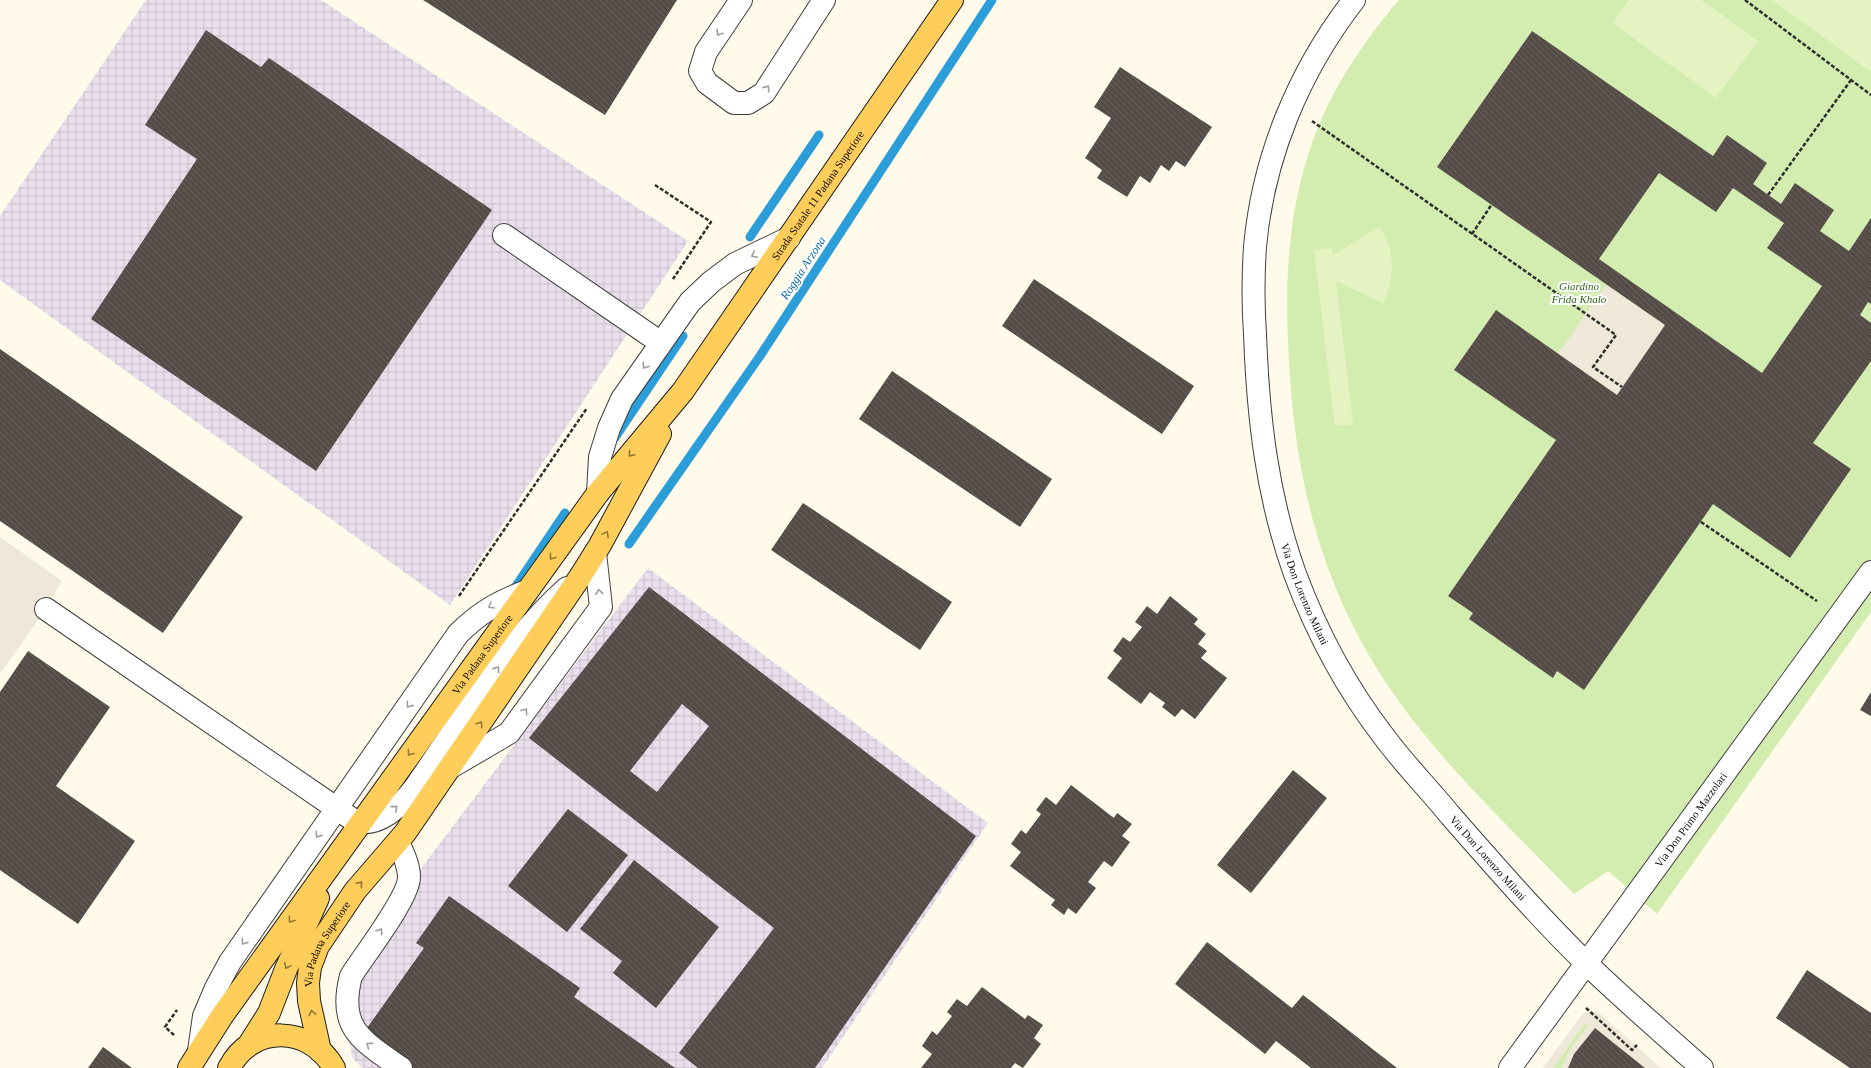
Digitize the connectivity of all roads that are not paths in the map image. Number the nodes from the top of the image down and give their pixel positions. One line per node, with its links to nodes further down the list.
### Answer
1 (740, 0): 2 (street, one-way to 2)
2 (824, 0)
3 (952, 0): 6 (main road, Strada Statale 11 Padana Superiore)
4 (1354, 0): 20 (street, Via Don Lorenzo Milani)
5 (504, 235): 7 (street)
6 (789, 238): 7 (street, one-way to 7); 8 (main road, Strada Statale 11 Padana Superiore)
7 (661, 343): 9 (street, one-way to 9)
8 (683, 391): 9 (main road, Via Padana Superiore, one-way to 9); 10 (main road, Via Padana Superiore, one-way to 8)
9 (598, 493): 13 (main road, Via Padana Superiore, one-way to 13)
10 (595, 553): 12 (main road, Via Padana Superiore); 15 (street, one-way to 10)
11 (1871, 572): 20 (street, Via Don Primo Mazzolari)
12 (580, 577): 15 (main road, Via Padana Superiore, one-way to 12); 17 (street, Via Padana Superiore, one-way to 12)
13 (527, 591): 16 (street, one-way to 16); 17 (main road, Via Padana Superiore, one-way to 17)
14 (46, 609): 16 (street)
15 (450, 767): 18 (main road, Via Padana Superiore)
16 (336, 809): 17 (street); 23 (street, one-way to 23)
17 (360, 822): 19 (main road)
18 (398, 842): 22 (main road, Via Padana Superiore, one-way to 18); 26 (street, one-way to 18)
19 (338, 854): 21 (main road, Via Padana Superiore, one-way to 21); 23 (main road, one-way to 23)
20 (1587, 964): 27 (street, Via Don Primo Mazzolari); 28 (street, Via Don Lorenzo Milani)
21 (250, 1043): 22 (main road, Via Padana Superiore); 24 (main road, Via Padana Superiore)
22 (320, 1051): 25 (main road, Via Padana Superiore)
23 (194, 1060)
24 (229, 1068)
25 (334, 1068)
26 (401, 1068)
27 (1510, 1068)
28 (1702, 1068)

